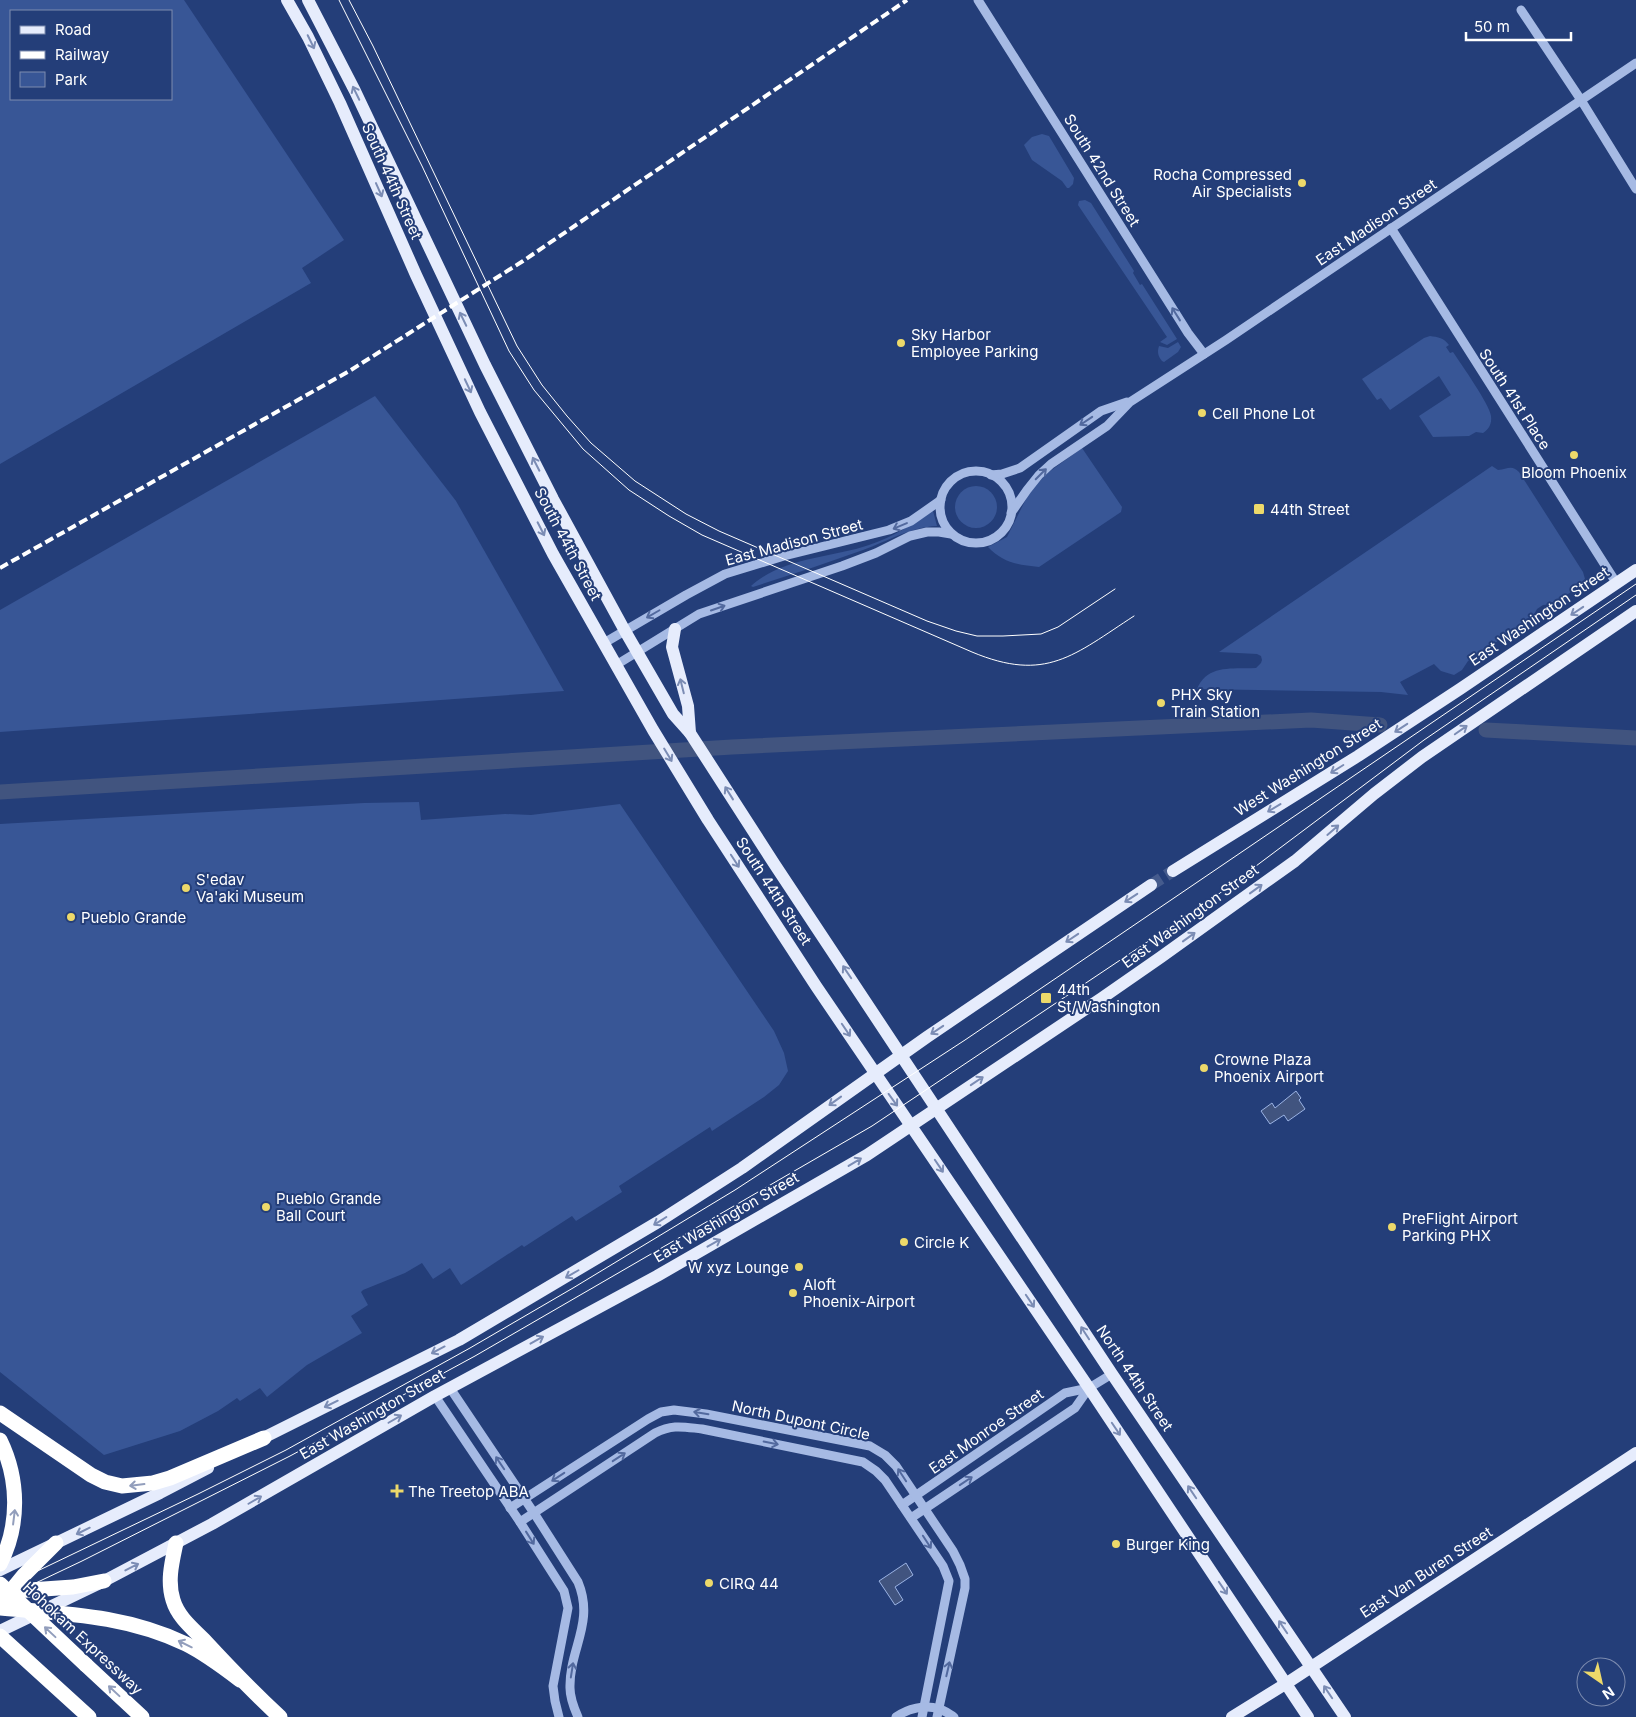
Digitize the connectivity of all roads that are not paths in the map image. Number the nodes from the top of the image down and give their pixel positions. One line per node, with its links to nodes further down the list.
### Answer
1 (287, 0): 20 (main road, South 44th Street, one-way to 20)
2 (308, 0): 19 (main road, South 44th Street, one-way to 2)
3 (978, 0): 9 (street, South 42nd Street, one-way to 3)
4 (1521, 10): 6 (street)
5 (1636, 63): 6 (street, East Madison Street)
6 (1581, 100): 7 (street); 8 (street, East Madison Street)
7 (1636, 189)
8 (1391, 228): 9 (street, East Madison Street); 16 (street, South 41st Place)
9 (1204, 354): 10 (street, East Madison Street)
10 (1130, 402): 11 (street, East Madison Street, one-way to 11); 13 (street, East Madison Street, one-way to 10)
11 (991, 475): 12 (street); 13 (street)
12 (940, 500): 14 (street); 19 (street, East Madison Street, one-way to 19)
13 (1011, 513): 14 (street)
14 (951, 534): 18 (street, one-way to 14)
15 (1636, 570): 16 (main road, East Washington Street)
16 (1617, 584): 23 (main road, East Washington Street, one-way to 23)
17 (1636, 611): 29 (main road, East Washington Street, one-way to 17)
18 (675, 629): 21 (street); 24 (main road, one-way to 18)
19 (625, 630): 20 (street, East Madison Street); 21 (main road, South 44th Street)
20 (604, 644): 22 (main road, South 44th Street)
21 (637, 652): 22 (street); 24 (main road, South 44th Street)
22 (616, 665): 28 (main road, South 44th Street, one-way to 28)
23 (1460, 689): 25 (main road, West Washington Street, one-way to 25)
24 (690, 733): 27 (main road, South 44th Street, one-way to 24)
25 (1173, 871)
26 (1151, 885): 27 (main road, East Washington Street, one-way to 27)
27 (901, 1055): 28 (main road, East Washington Street); 29 (main road, North 44th Street)
28 (876, 1073): 30 (main road, one-way to 30); 36 (main road, East Washington Street, one-way to 36)
29 (937, 1108): 30 (main road, East Washington Street); 31 (main road, North 44th Street, one-way to 29)
30 (911, 1126): 32 (main road, East Washington Street, one-way to 30); 33 (main road, one-way to 33)
31 (1112, 1374): 33 (street, East Monroe Street); 57 (main road, North 44th Street, one-way to 31)
32 (450, 1388): 34 (main road, East Washington Street); 40 (street, one-way to 32)
33 (1089, 1388): 39 (street, East Monroe Street); 43 (street, East Monroe Street, one-way to 33); 60 (main road, one-way to 60)
34 (435, 1396): 42 (street); 47 (main road, East Washington Street, one-way to 34)
35 (0, 1413): 36 (highway, one-way to 35)
36 (264, 1438): 48 (main road, East Washington Street, one-way to 48)
37 (0, 1440): 49 (highway, one-way to 37)
38 (1636, 1453): 57 (main road, East Van Buren Street)
39 (915, 1496): 40 (street, North Dupont Circle, one-way to 40); 41 (street, East Monroe Street); 43 (street, North Dupont Circle)
40 (525, 1499): 42 (street, North Dupont Circle); 44 (street)
41 (902, 1505): 44 (street, North Dupont Circle, one-way to 41); 45 (street, North Dupont Circle)
42 (510, 1508): 46 (street)
43 (925, 1509): 45 (street, East Monroe Street); 62 (street, North Dupont Circle, one-way to 43)
44 (534, 1512): 46 (street, North Dupont Circle); 68 (street, one-way to 44)
45 (911, 1518): 61 (street, North Dupont Circle, one-way to 61)
46 (520, 1522): 67 (street, one-way to 67)
47 (176, 1543): 51 (main road, East Washington Street, one-way to 47); 58 (highway)
48 (56, 1544): 50 (main road, East Washington Street); 52 (highway)
49 (0, 1564)
50 (0, 1570)
51 (104, 1581): 52 (highway); 54 (main road, East Washington Street)
52 (2, 1593): 65 (highway, Hohokam Expressway, one-way to 52, bridge)
53 (0, 1608): 54 (highway)
54 (41, 1612): 55 (main road, East Washington Street); 58 (highway, one-way to 54)
55 (0, 1631)
56 (0, 1636): 59 (highway)
57 (1311, 1667): 60 (main road, East Van Buren Street); 73 (main road, North 44th Street, one-way to 57)
58 (240, 1680): 66 (highway)
59 (49, 1682): 63 (highway); 64 (highway)
60 (1287, 1683): 71 (main road, East Van Buren Street); 72 (main road)
61 (923, 1712): 62 (street); 69 (street)
62 (938, 1713): 70 (street)
63 (81, 1717)
64 (89, 1717)
65 (142, 1717)
66 (280, 1717)
67 (560, 1717)
68 (578, 1717)
69 (896, 1717)
70 (954, 1717)
71 (1232, 1717)
72 (1308, 1717)
73 (1345, 1717)

